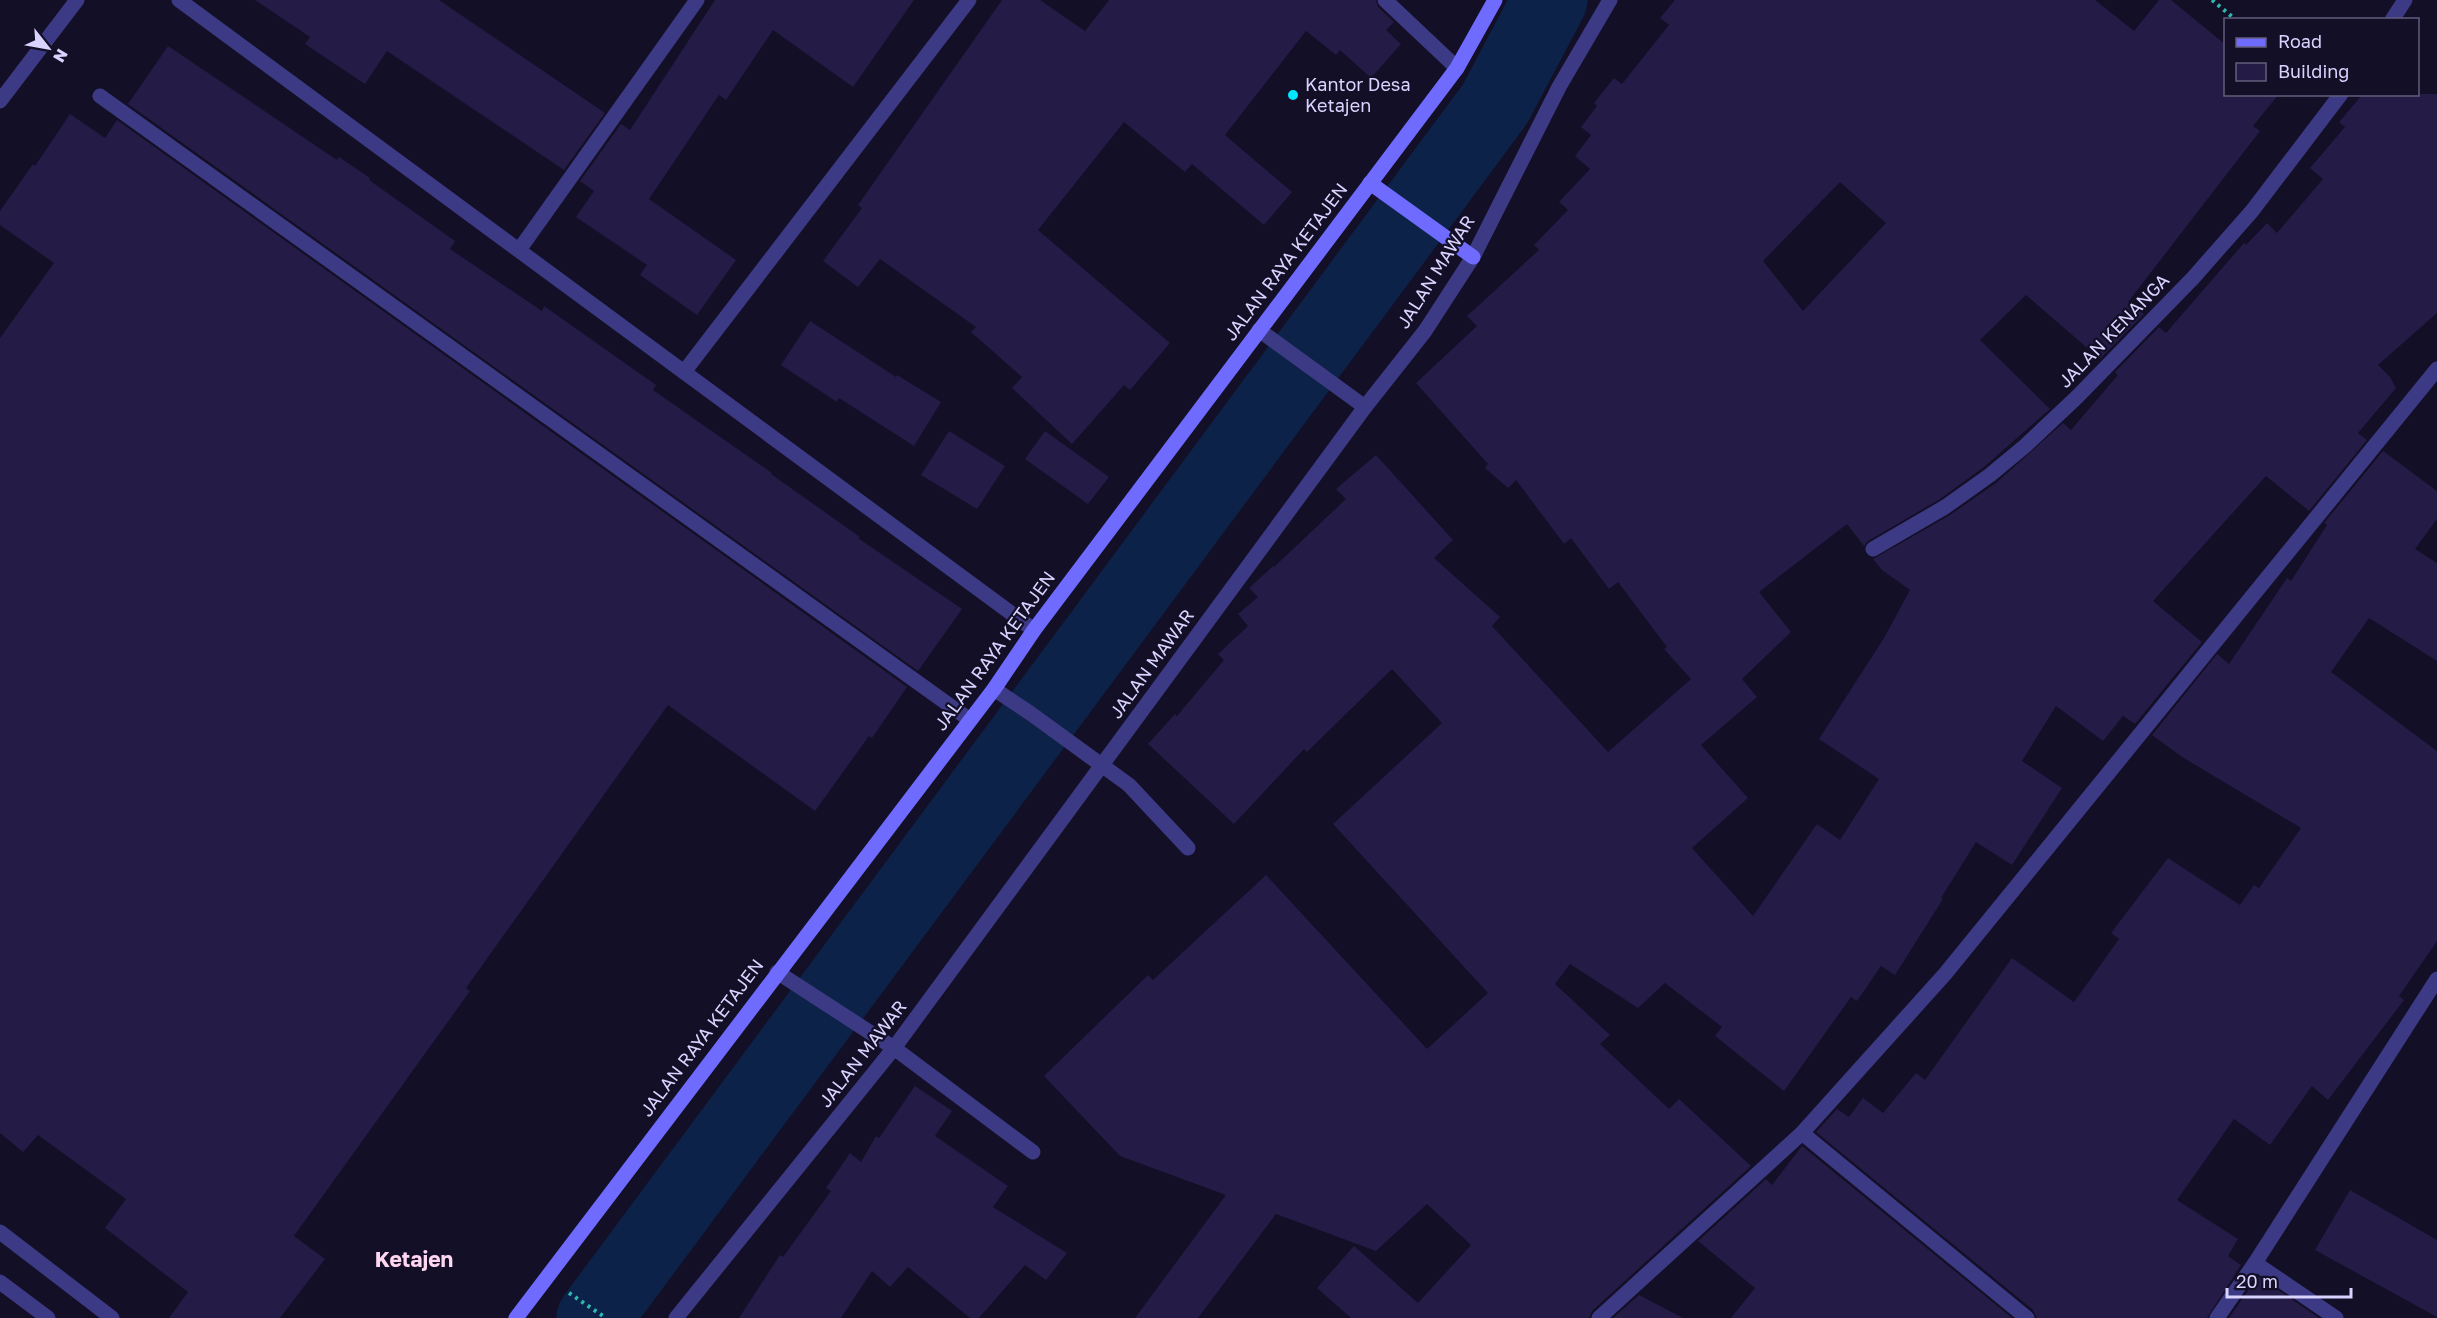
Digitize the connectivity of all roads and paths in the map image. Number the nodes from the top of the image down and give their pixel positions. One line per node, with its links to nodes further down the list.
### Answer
1 (77, 0): 15 (street)
2 (179, 0): 17 (street)
3 (697, 0): 17 (street)
4 (969, 0): 21 (street)
5 (1385, 0): 12 (street)
6 (1495, 0): 12 (street, JALAN RAYA KETAJEN)
7 (1610, 0): 18 (street, JALAN MAWAR)
8 (2212, 0): 10 (path)
9 (2405, 0): 11 (street)
10 (2234, 18)
11 (2393, 18)
12 (1457, 68): 16 (street, JALAN RAYA KETAJEN)
13 (100, 96): 26 (street)
14 (2339, 96): 23 (street, JALAN KENANGA)
15 (0, 101)
16 (1370, 183): 18 (street); 19 (street, JALAN RAYA KETAJEN)
17 (519, 250): 21 (street)
18 (1473, 257): 22 (street, JALAN MAWAR)
19 (1259, 330): 22 (street); 24 (street, JALAN RAYA KETAJEN)
20 (2437, 369): 32 (street)
21 (684, 372): 24 (street)
22 (1359, 402): 27 (street, JALAN MAWAR)
23 (1873, 549)
24 (1034, 630): 25 (street, JALAN RAYA KETAJEN)
25 (994, 689): 26 (street, JALAN RAYA KETAJEN); 27 (street)
26 (970, 720): 29 (street, JALAN RAYA KETAJEN)
27 (1098, 762): 28 (street); 31 (street, JALAN MAWAR)
28 (1188, 848)
29 (777, 972): 31 (street); 40 (street, JALAN RAYA KETAJEN)
30 (2437, 979): 35 (street)
31 (889, 1045): 33 (street); 42 (street, JALAN MAWAR)
32 (1802, 1133): 43 (street); 44 (street)
33 (1033, 1152)
34 (0, 1232): 39 (street)
35 (2255, 1263): 45 (street); 46 (street)
36 (0, 1282): 38 (street)
37 (575, 1298): 41 (path)
38 (48, 1318)
39 (112, 1318)
40 (516, 1318)
41 (606, 1318)
42 (676, 1318)
43 (1599, 1318)
44 (2027, 1318)
45 (2217, 1318)
46 (2336, 1318)

